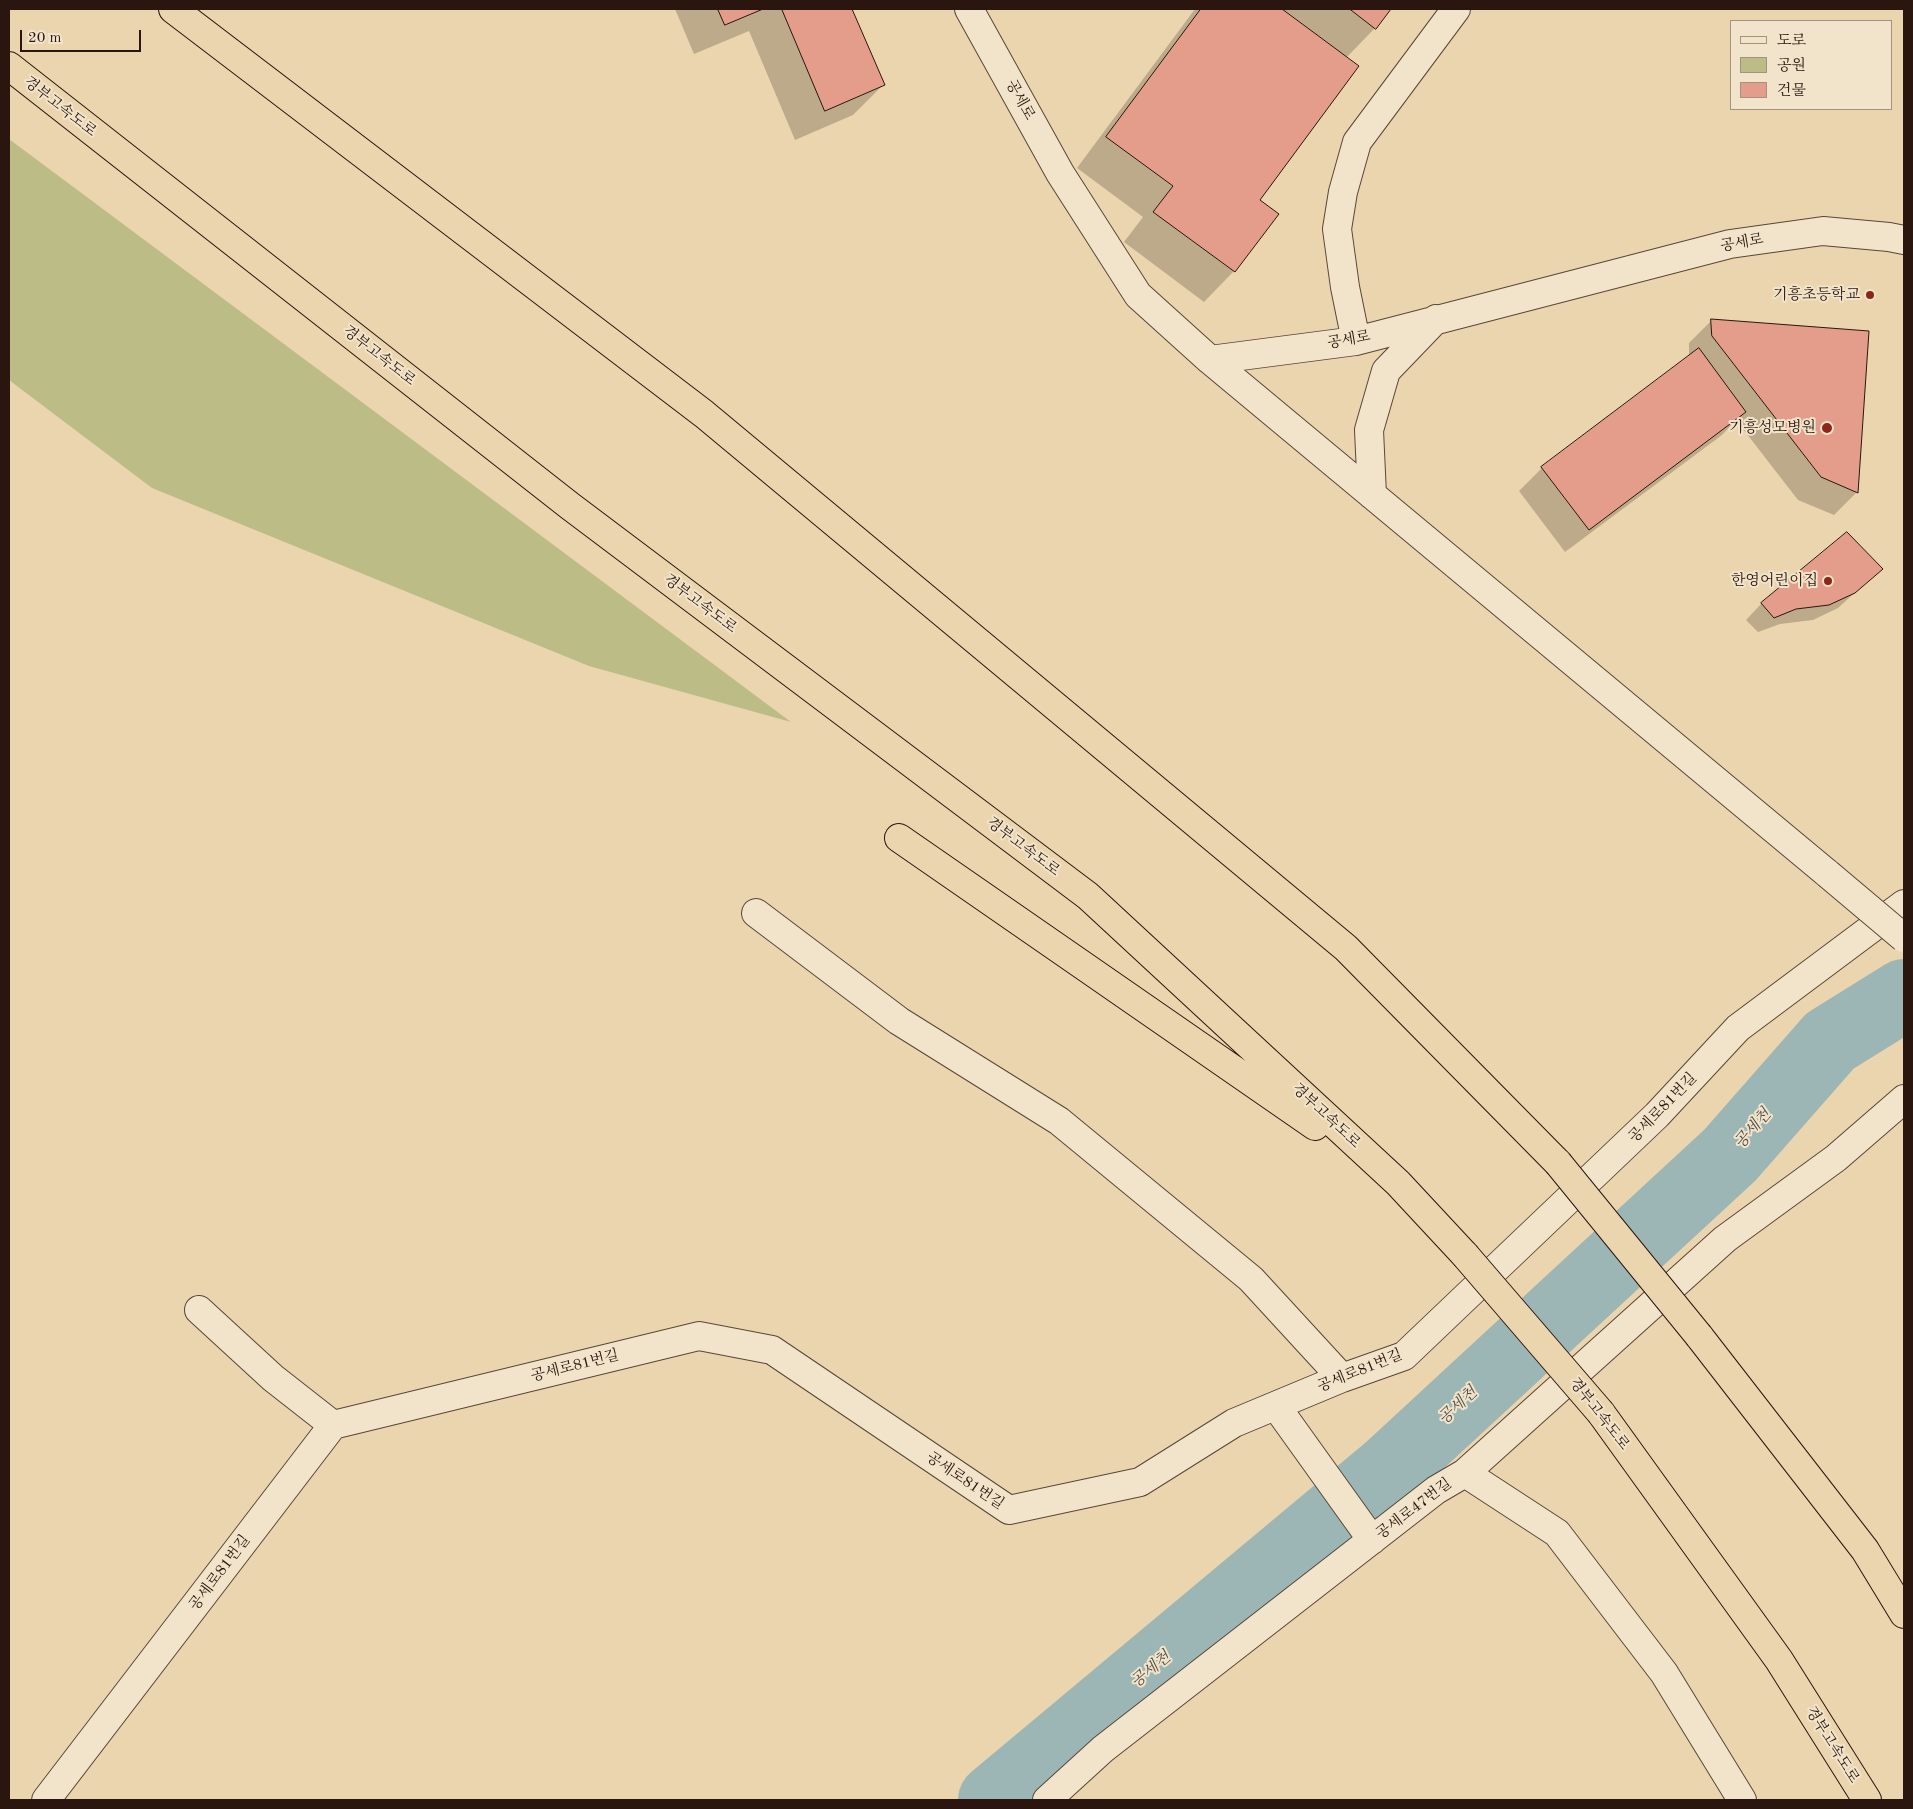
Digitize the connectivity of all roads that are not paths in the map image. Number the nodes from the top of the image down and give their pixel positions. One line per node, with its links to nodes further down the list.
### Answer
1 (172, 9): 22 (highway, bridge)
2 (969, 9): 8 (street, 공세로)
3 (1456, 9): 7 (street)
4 (9, 66): 15 (highway, 경부고속도로)
5 (1904, 240): 6 (street, 공세로)
6 (1436, 319): 7 (street, 공세로); 9 (street)
7 (1356, 341): 8 (street, 공세로)
8 (1210, 360): 9 (street)
9 (1372, 494): 13 (street, bridge)
10 (899, 838): 15 (highway)
11 (1904, 904): 17 (street, 공세로81번길)
12 (756, 913): 17 (street)
13 (1904, 938)
14 (1904, 1099): 20 (street)
15 (1398, 1183): 26 (highway, 경부고속도로, bridge)
16 (199, 1310): 19 (street)
17 (1342, 1378): 18 (street, 공세로81번길)
18 (1278, 1407): 19 (street, 공세로81번길); 21 (street)
19 (333, 1425): 23 (street, 공세로81번길)
20 (1464, 1473): 21 (street, 공세로47번길); 25 (street, 공세로47번길)
21 (1372, 1539): 24 (street, 공세로47번길)
22 (1904, 1614)
23 (46, 1800)
24 (1046, 1800)
25 (1742, 1800)
26 (1867, 1800)

